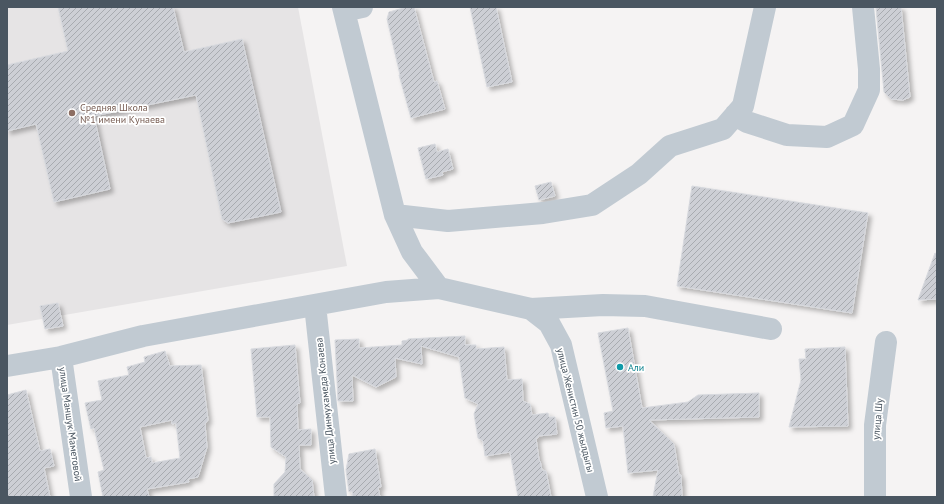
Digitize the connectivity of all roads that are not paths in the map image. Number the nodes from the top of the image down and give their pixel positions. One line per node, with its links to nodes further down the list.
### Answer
1 (765, 7): 4 (street)
2 (863, 7): 4 (street)
3 (349, 8): 5 (street)
4 (735, 115): 5 (street)
5 (395, 215): 6 (street)
6 (439, 288): 7 (street, улица Женистин 50 жылдыгы); 8 (street, улица Женистин 50 жылдыгы)
7 (315, 305): 11 (street, улица Женистин 50 жылдыгы); 14 (street, улица Динмухамеда Конаева)
8 (531, 309): 9 (street); 15 (street, улица Женистин 50 жылдыгы)
9 (771, 329)
10 (886, 342): 16 (street, улица Шу)
11 (61, 357): 12 (street, улица Маншук Маметовой); 13 (street, улица Маншук Маметовой)
12 (7, 366)
13 (81, 497)
14 (336, 497)
15 (597, 497)
16 (875, 497)

